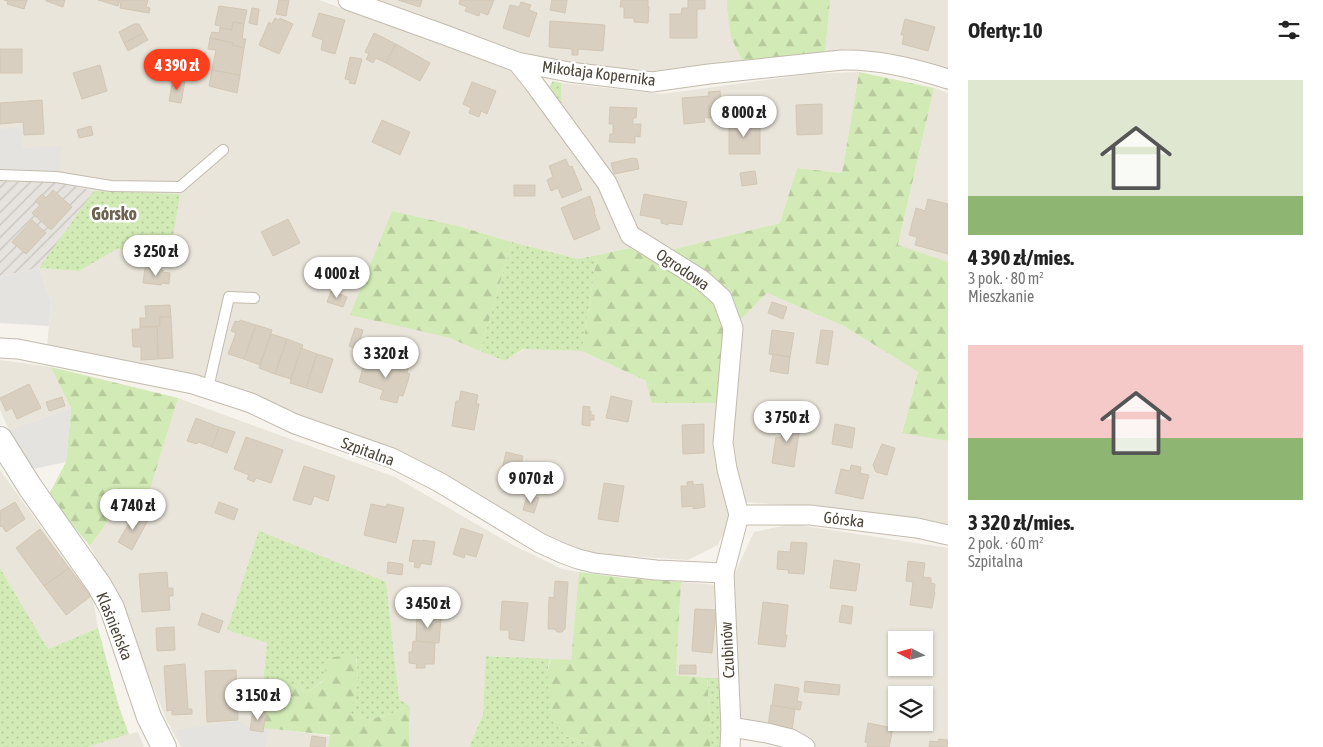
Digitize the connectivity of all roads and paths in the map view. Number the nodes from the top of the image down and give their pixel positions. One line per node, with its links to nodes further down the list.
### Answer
1 (348, 0): 2 (street, Mikołaja Kopernika)
2 (517, 62): 3 (street, Mikołaja Kopernika); 10 (street, Ogrodowa)
3 (948, 79)
4 (223, 150): 5 (lane)
5 (0, 175)
6 (254, 298): 8 (lane)
7 (0, 348): 8 (street, Szpitalna)
8 (208, 388): 12 (street, Szpitalna)
9 (0, 439): 14 (street, Klaśnieńska)
10 (740, 515): 11 (street, Górska); 12 (street)
11 (948, 535)
12 (724, 573): 13 (street, Czubinów)
13 (731, 727): 15 (street, Czubinów); 16 (street)
14 (164, 747)
15 (730, 747)
16 (804, 747)

